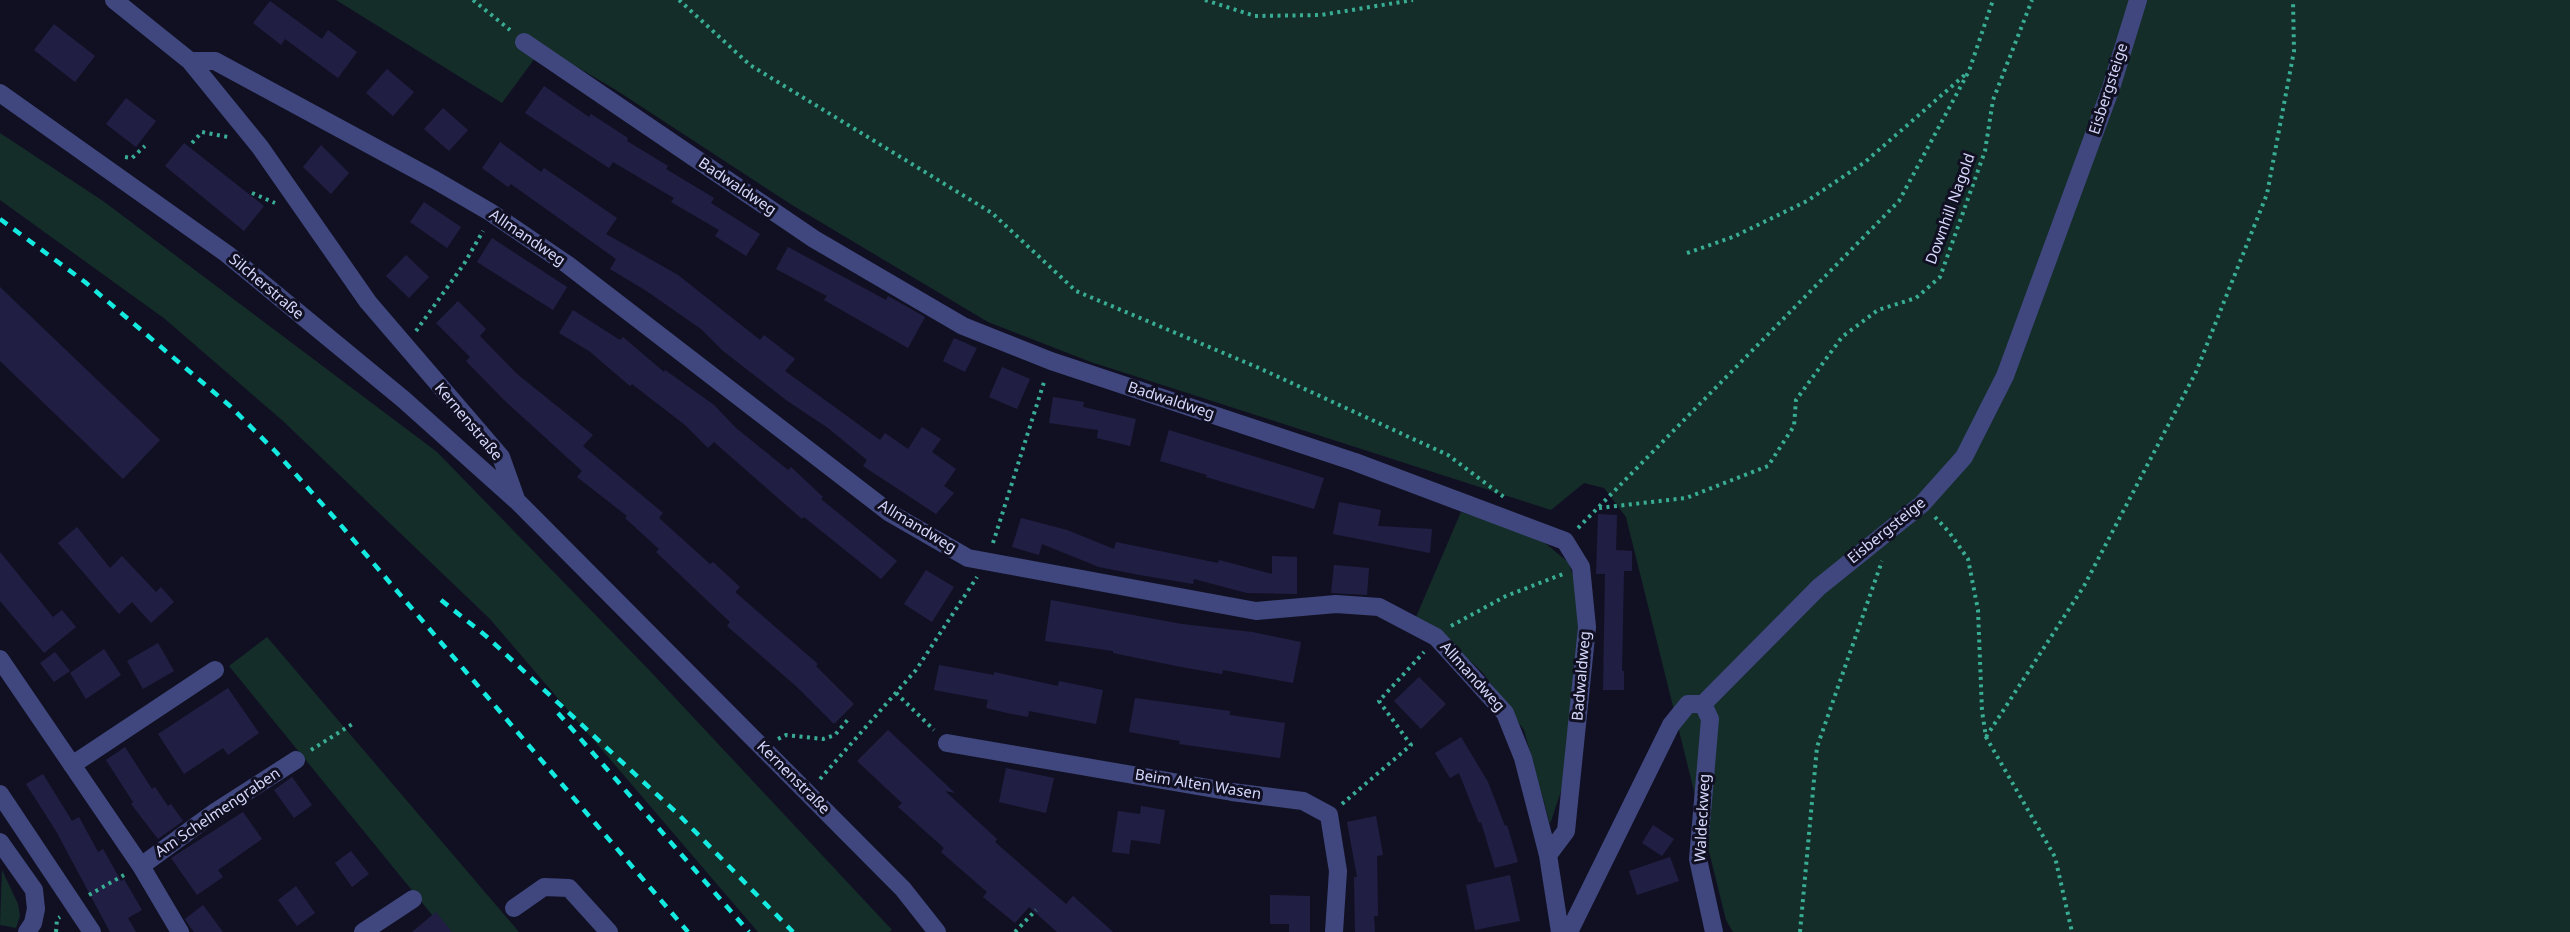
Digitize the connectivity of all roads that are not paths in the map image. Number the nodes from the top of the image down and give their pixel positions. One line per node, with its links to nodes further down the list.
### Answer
1 (114, 0): 4 (street, Kernenstraße)
2 (2138, 0): 9 (street, Eisbergsteige)
3 (524, 42): 15 (street, Badwaldweg)
4 (190, 61): 6 (street, Kernenstraße); 15 (street, Allmandweg)
5 (0, 93): 6 (street, Silcherstraße)
6 (517, 501): 24 (street, Kernenstraße)
7 (0, 659): 12 (street, Am Schelmengraben)
8 (215, 670): 12 (street)
9 (1703, 704): 27 (street, Eisbergsteige); 28 (street, Waldeckweg)
10 (947, 743): 25 (street, Beim Alten Wasen)
11 (296, 760): 16 (street, Am Schelmengraben)
12 (72, 765): 16 (street, Am Schelmengraben)
13 (0, 794): 20 (street)
14 (0, 842): 19 (street)
15 (1548, 855): 26 (street, Allmandweg)
16 (141, 866): 21 (street, Am Schelmengraben)
17 (413, 899): 22 (street)
18 (514, 908): 23 (street)
19 (27, 932)
20 (92, 932)
21 (180, 932)
22 (363, 932)
23 (609, 932)
24 (938, 932)
25 (1334, 932)
26 (1560, 932)
27 (1569, 932)
28 (1714, 932)

